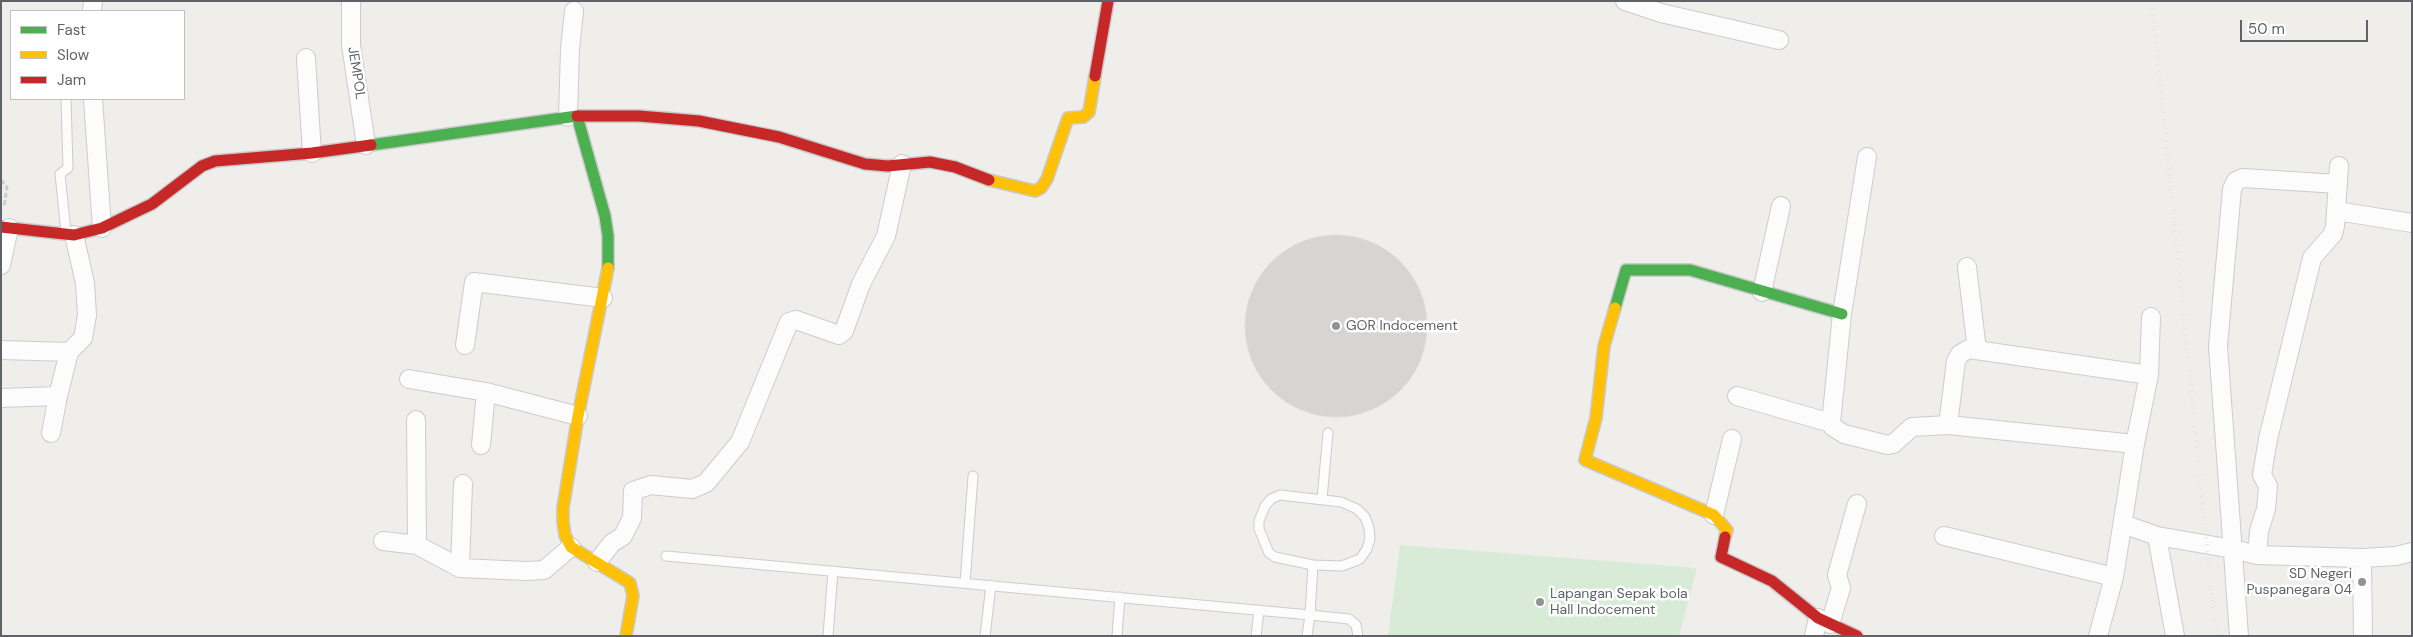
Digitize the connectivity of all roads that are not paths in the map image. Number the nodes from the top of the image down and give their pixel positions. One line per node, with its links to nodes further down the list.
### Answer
1 (351, 1): 10 (street, JEMPOL)
2 (1108, 1): 13 (street)
3 (1624, 1): 5 (street)
4 (574, 11): 9 (street)
5 (1778, 40)
6 (306, 58): 11 (street)
7 (66, 100): 21 (lane)
8 (93, 100): 20 (street)
9 (573, 116): 10 (street); 13 (street); 25 (street)
10 (366, 145): 11 (street)
11 (312, 153): 20 (street)
12 (1867, 157): 26 (street)
13 (902, 164): 63 (street)
14 (2339, 166): 15 (street)
15 (2338, 184): 17 (street); 58 (street)
16 (1781, 206): 24 (street)
17 (2337, 211): 18 (street); 60 (street)
18 (2412, 223)
19 (4, 227): 21 (street); 22 (street)
20 (102, 228): 21 (street)
21 (70, 235): 31 (street)
22 (1, 265)
23 (1968, 267): 30 (street)
24 (1762, 292): 26 (street); 51 (street)
25 (603, 298): 28 (street); 38 (street)
26 (1842, 314): 40 (street)
27 (2152, 317): 32 (street)
28 (465, 345)
29 (1, 350): 31 (street)
30 (1977, 350): 32 (street); 41 (street)
31 (69, 352): 35 (street)
32 (2149, 375): 45 (street)
33 (409, 379): 34 (street)
34 (486, 392): 38 (street); 46 (street)
35 (58, 396): 37 (street); 42 (street)
36 (1737, 396): 40 (street)
37 (1, 398)
38 (578, 416): 57 (street)
39 (416, 420): 56 (street)
40 (1831, 423): 41 (street)
41 (1948, 424): 45 (street)
42 (51, 433)
43 (1328, 433): 49 (lane)
44 (1732, 438): 51 (street)
45 (2135, 444): 52 (street)
46 (481, 445)
47 (973, 476): 68 (lane)
48 (463, 484): 65 (street)
49 (1322, 498): 64 (lane); 64 (lane)
50 (1857, 504): 73 (street)
51 (1714, 516): 73 (street)
52 (2123, 524): 54 (street); 67 (street)
53 (1944, 536): 67 (street)
54 (2157, 536): 58 (street); 84 (street)
55 (383, 541): 56 (street)
56 (417, 545): 65 (street)
57 (571, 547): 63 (street); 65 (street)
58 (2233, 548): 60 (street); 85 (street)
59 (2412, 552): 62 (street)
60 (2257, 555): 62 (street)
61 (666, 556): 66 (lane)
62 (2362, 558): 86 (street)
63 (597, 562): 74 (street)
64 (1313, 565): 72 (lane)
65 (460, 568)
66 (832, 571): 68 (lane); 75 (lane)
67 (2114, 577): 83 (street)
68 (965, 583): 69 (lane)
69 (991, 585): 70 (lane); 76 (lane)
70 (1120, 597): 71 (lane); 77 (lane)
71 (1259, 610): 72 (lane); 78 (lane)
72 (1310, 615): 79 (lane); 80 (lane)
73 (1824, 621): 81 (street); 82 (street)
74 (626, 636)
75 (828, 636)
76 (985, 636)
77 (1117, 636)
78 (1256, 636)
79 (1307, 636)
80 (1358, 636)
81 (1814, 636)
82 (1857, 636)
83 (2098, 636)
84 (2175, 636)
85 (2239, 636)
86 (2363, 636)

